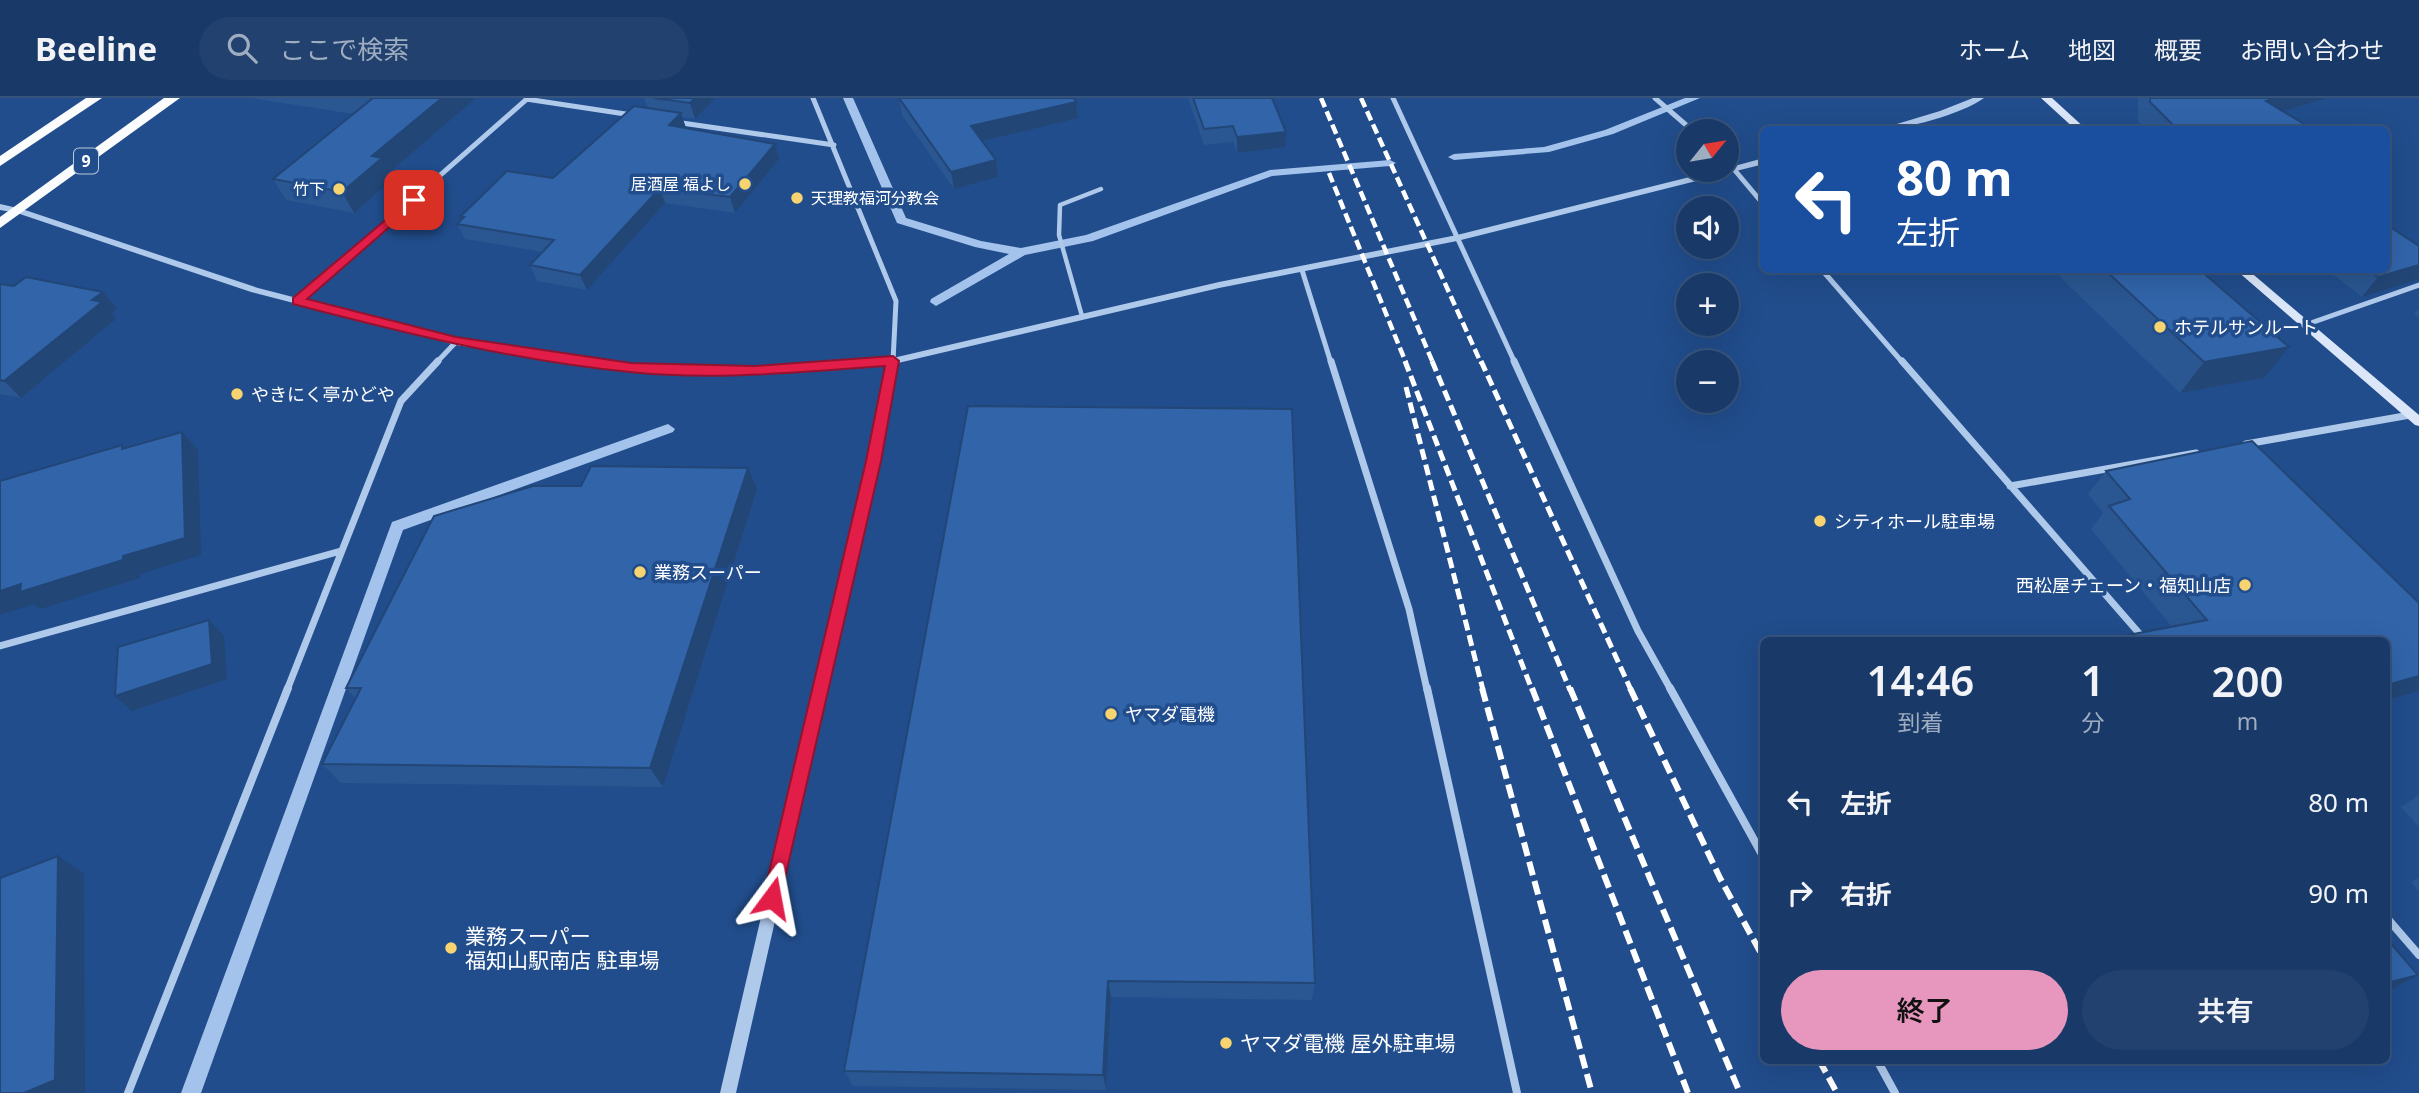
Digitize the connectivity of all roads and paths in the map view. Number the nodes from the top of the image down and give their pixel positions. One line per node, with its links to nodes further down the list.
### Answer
1 (95, 98): 15 (highway)
2 (173, 98): 23 (highway, 9)
3 (813, 98): 14 (street)
4 (1393, 98): 26 (street)
5 (1655, 98): 10 (street)
6 (1980, 98): 12 (street)
7 (2046, 98): 13 (main road)
8 (527, 99): 9 (street); 32 (street)
9 (633, 116)
10 (1679, 119)
11 (673, 121): 14 (street)
12 (1896, 126)
13 (2078, 126)
14 (834, 145): 36 (street)
15 (0, 162)
16 (1760, 162): 17 (street)
17 (1740, 168)
18 (1740, 173): 21 (street)
19 (1684, 182): 26 (street)
20 (1101, 189): 25 (lane)
21 (1760, 200)
22 (0, 207): 23 (street)
23 (19, 211): 24 (highway, 9); 32 (street)
24 (0, 225)
25 (1059, 235): 27 (lane)
26 (1457, 238): 28 (street); 44 (street)
27 (1067, 263): 33 (lane)
28 (1302, 270): 33 (street); 50 (street)
29 (1825, 273): 40 (street)
30 (2246, 273): 34 (main road)
31 (2419, 285): 34 (street)
32 (297, 301): 35 (street)
33 (1082, 316): 36 (street)
34 (2305, 324): 37 (main road)
35 (456, 342): 36 (street); 41 (street)
36 (893, 361): 49 (street)
37 (2415, 419): 38 (street)
38 (2243, 445)
39 (2202, 452): 40 (street)
40 (2010, 486): 42 (street)
41 (341, 551): 43 (street); 48 (street)
42 (2142, 637)
43 (0, 646)
44 (1760, 851)
45 (2390, 921): 46 (street)
46 (2419, 955)
47 (1879, 1064): 51 (street)
48 (128, 1093)
49 (728, 1093)
50 (1517, 1093)
51 (1895, 1093)

